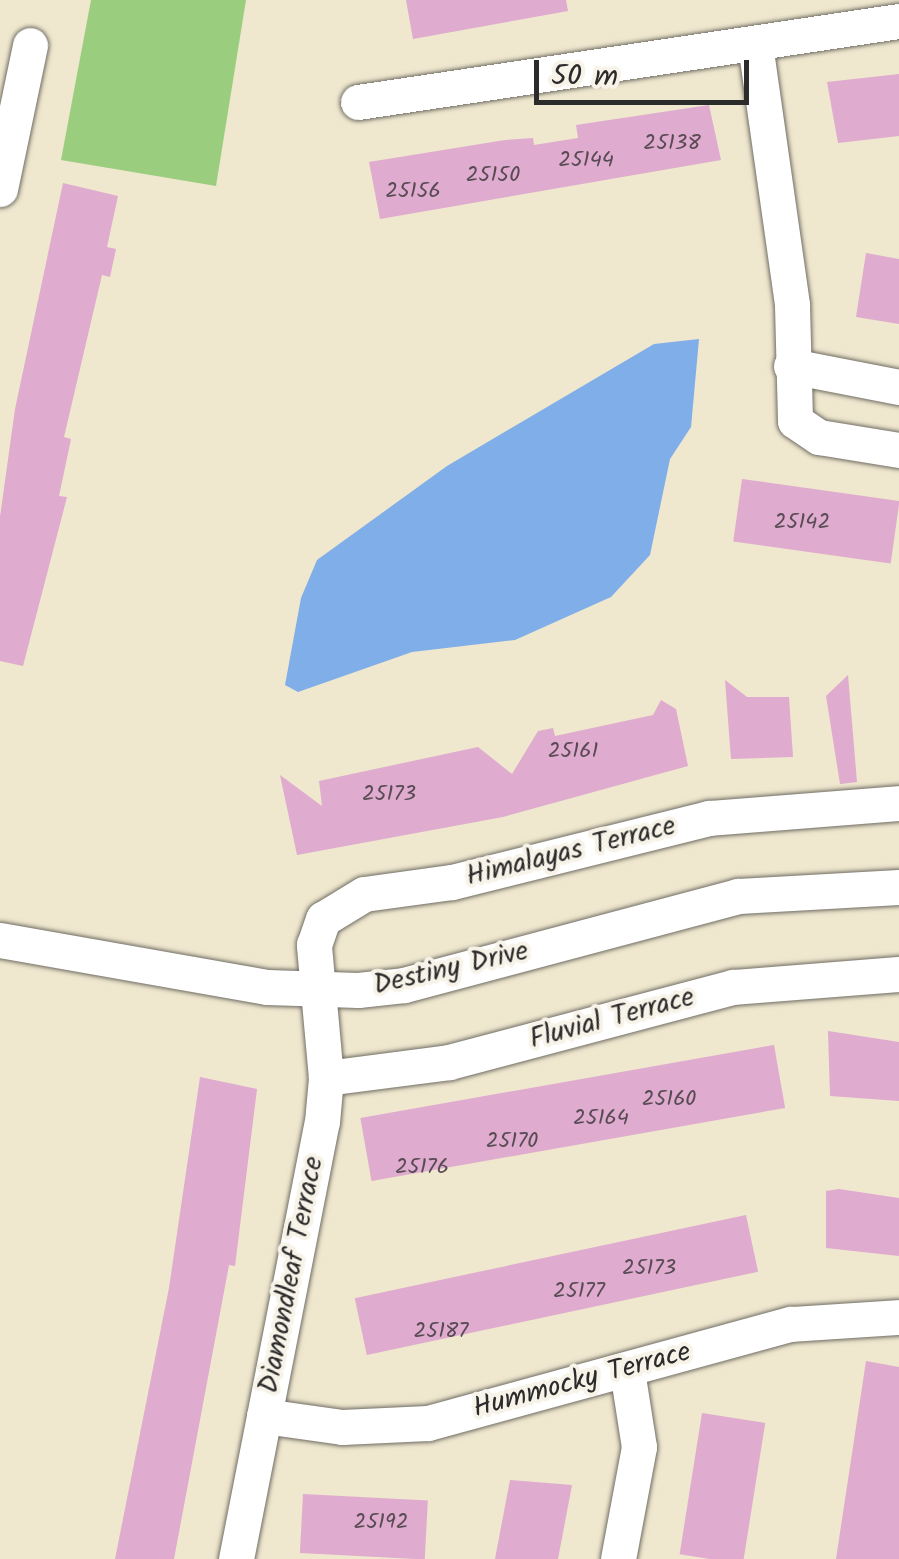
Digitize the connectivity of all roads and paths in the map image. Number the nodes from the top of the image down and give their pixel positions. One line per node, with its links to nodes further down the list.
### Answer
1 (899, 20): 2 (street)
2 (755, 44): 4 (street); 6 (street)
3 (30, 46): 5 (street)
4 (358, 102)
5 (0, 190)
6 (790, 366): 7 (street); 8 (street)
7 (899, 387)
8 (899, 450)
9 (899, 802): 13 (street, Himalayas Terrace)
10 (899, 887): 13 (street, Destiny Drive)
11 (0, 940): 13 (street, Destiny Drive)
12 (899, 974): 14 (street, Fluvial Terrace)
13 (316, 990): 14 (street, Diamondleaf Terrace)
14 (326, 1078): 17 (street, Diamondleaf Terrace)
15 (899, 1317): 16 (street, Hummocky Terrace)
16 (627, 1370): 17 (street, Hummocky Terrace); 19 (street)
17 (264, 1416): 18 (street, Diamondleaf Terrace)
18 (236, 1559)
19 (618, 1559)

